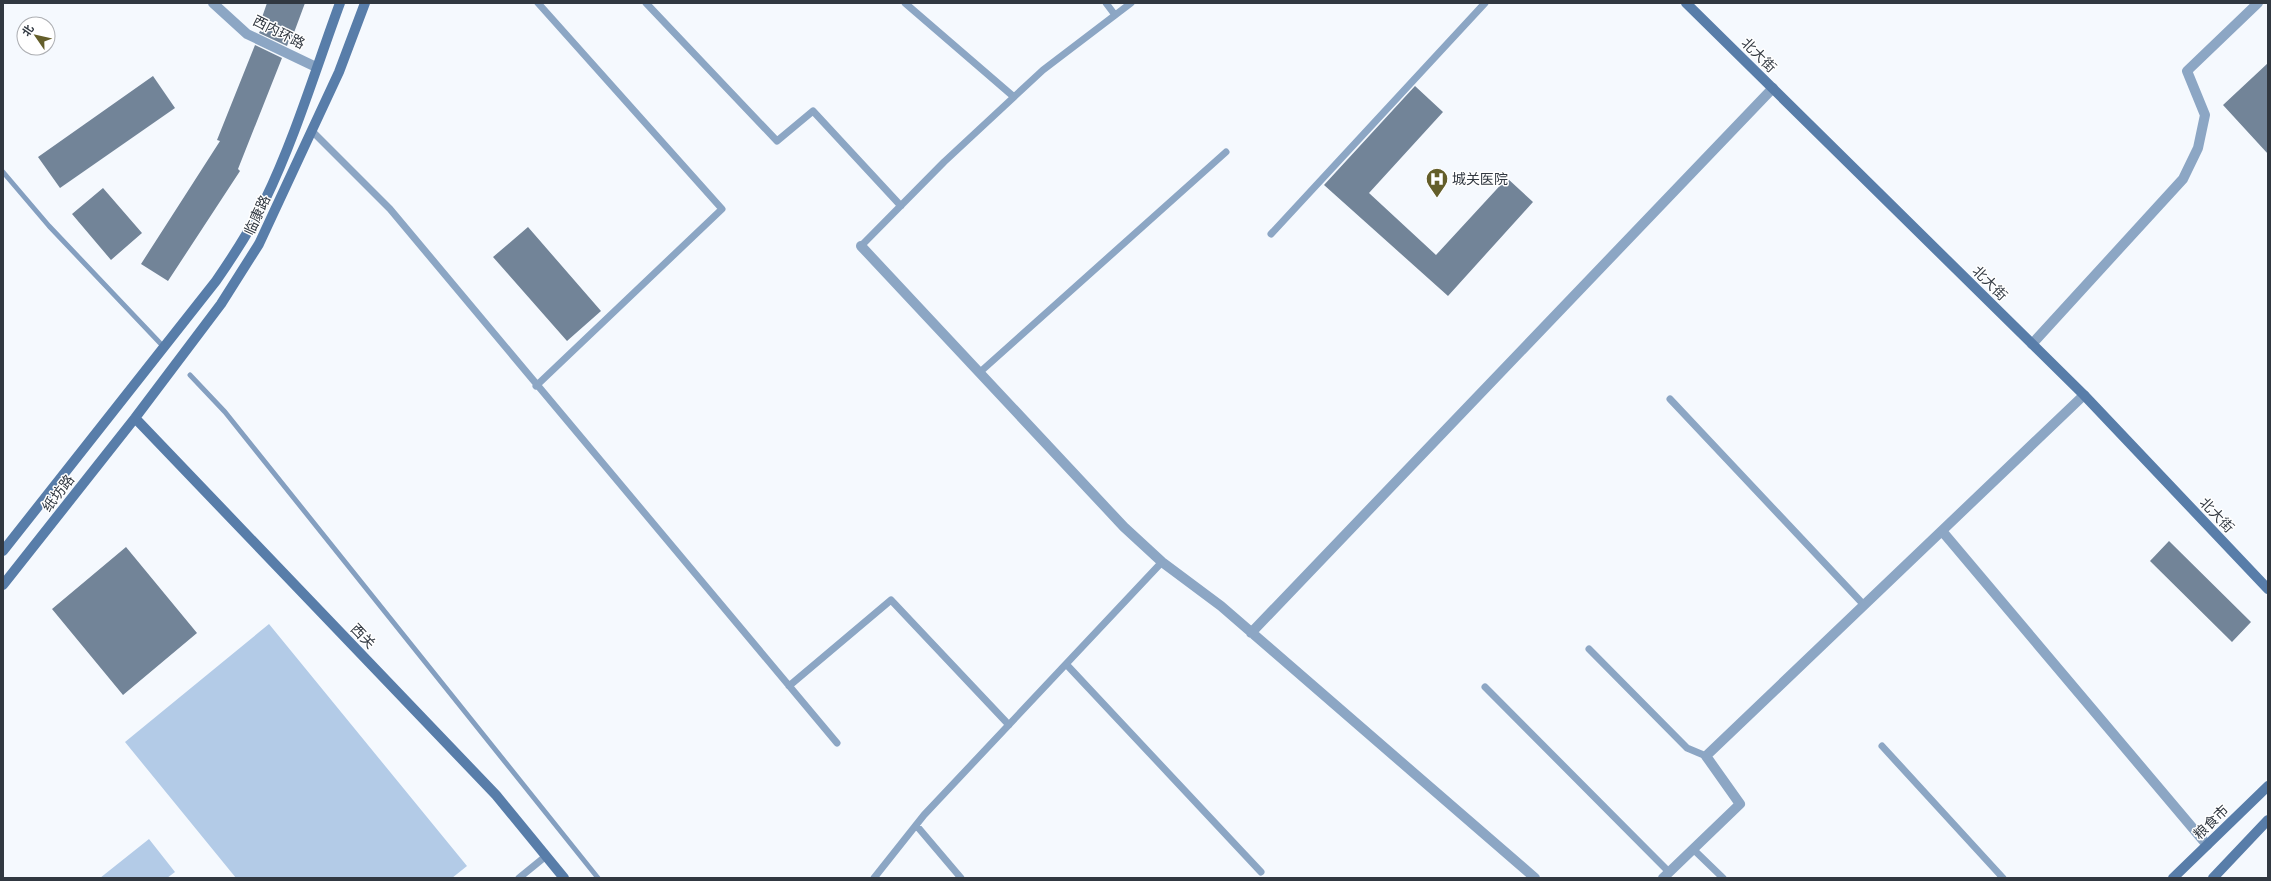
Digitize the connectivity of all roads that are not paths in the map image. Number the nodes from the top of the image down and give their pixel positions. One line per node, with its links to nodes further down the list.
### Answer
1 (213, 3): 13 (street, 西内环路)
2 (340, 3): 13 (main road, 临康路)
3 (365, 3): 16 (main road, 临康路)
4 (538, 3): 23 (lane)
5 (646, 3): 18 (lane)
6 (905, 3): 15 (lane)
7 (1106, 3): 12 (lane)
8 (1131, 3): 12 (lane)
9 (1485, 3): 19 (lane)
10 (1686, 3): 14 (main road, 北大街)
11 (2258, 3): 21 (street)
12 (1115, 15): 15 (lane)
13 (316, 67): 26 (main road, 临康路)
14 (1773, 88): 21 (main road, 北大街); 34 (street)
15 (1014, 97): 18 (lane)
16 (312, 131): 23 (lane); 27 (main road, 临康路)
17 (1226, 152): 22 (lane)
18 (901, 206): 20 (lane)
19 (1271, 234)
20 (860, 246): 22 (street)
21 (2032, 344): 24 (main road, 北大街)
22 (979, 373): 30 (street)
23 (536, 386): 37 (lane)
24 (2084, 395): 28 (street); 32 (main road, 北大街)
25 (1670, 399): 33 (lane)
26 (117, 407): 29 (main road, 纸坊路)
27 (135, 418): 31 (main road, 纸坊路); 48 (main road, 西关)
28 (1942, 531): 33 (street); 46 (street)
29 (3, 551)
30 (1162, 562): 34 (street); 36 (lane)
31 (3, 586)
32 (2268, 589)
33 (1864, 605): 42 (street)
34 (1251, 633): 55 (street)
35 (1589, 649): 42 (lane)
36 (1066, 664): 39 (lane); 49 (lane)
37 (789, 686): 39 (lane); 40 (lane)
38 (1485, 687): 50 (lane)
39 (1009, 725): 45 (lane)
40 (837, 743)
41 (1882, 746): 57 (lane)
42 (1706, 756): 47 (street)
43 (2268, 786): 46 (main road, 粮食市)
44 (2268, 820): 59 (main road)
45 (916, 825): 53 (lane); 54 (lane)
46 (2207, 845): 58 (main road, 粮食市)
47 (1693, 849): 50 (street); 56 (lane)
48 (546, 856): 51 (lane); 52 (main road, 西关)
49 (1261, 872)
50 (1666, 875)
51 (519, 878)
52 (564, 878)
53 (874, 878)
54 (961, 878)
55 (1535, 878)
56 (1723, 878)
57 (2003, 878)
58 (2173, 878)
59 (2213, 878)

